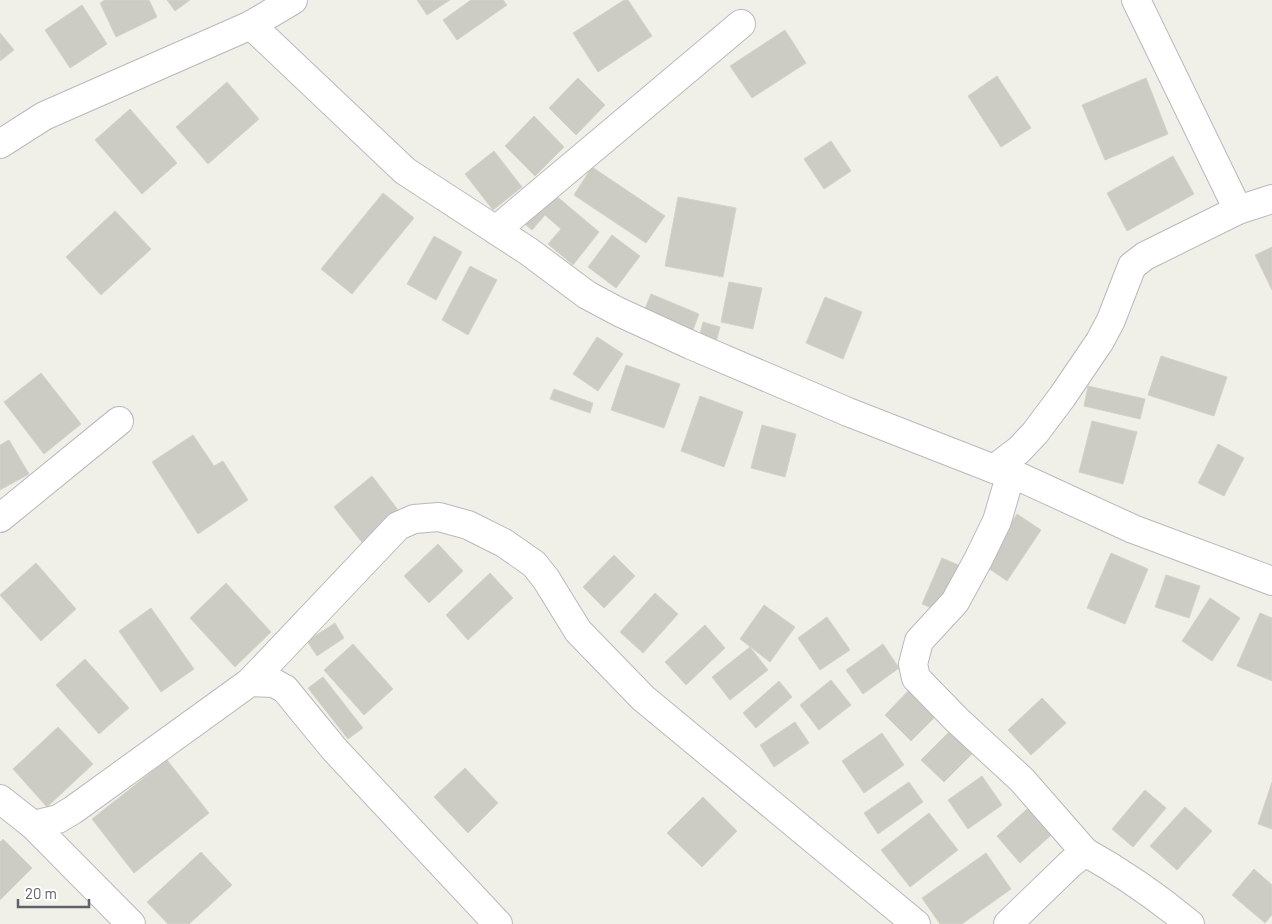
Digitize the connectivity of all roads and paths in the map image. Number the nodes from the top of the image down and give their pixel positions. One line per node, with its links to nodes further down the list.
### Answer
1 (293, 0): 4 (street)
2 (1136, 0): 7 (street)
3 (741, 24): 8 (street)
4 (250, 25): 5 (street); 8 (street)
5 (0, 144)
6 (1272, 198): 7 (street)
7 (1238, 210): 10 (street)
8 (496, 230): 10 (street)
9 (119, 421): 11 (street)
10 (1003, 471): 12 (street); 16 (street)
11 (0, 518)
12 (1272, 581)
13 (250, 682): 15 (street); 18 (street); 19 (street)
14 (0, 799): 15 (street)
15 (33, 825): 17 (street)
16 (1085, 852): 20 (street); 21 (street)
17 (131, 924)
18 (498, 924)
19 (916, 924)
20 (1008, 924)
21 (1190, 924)

